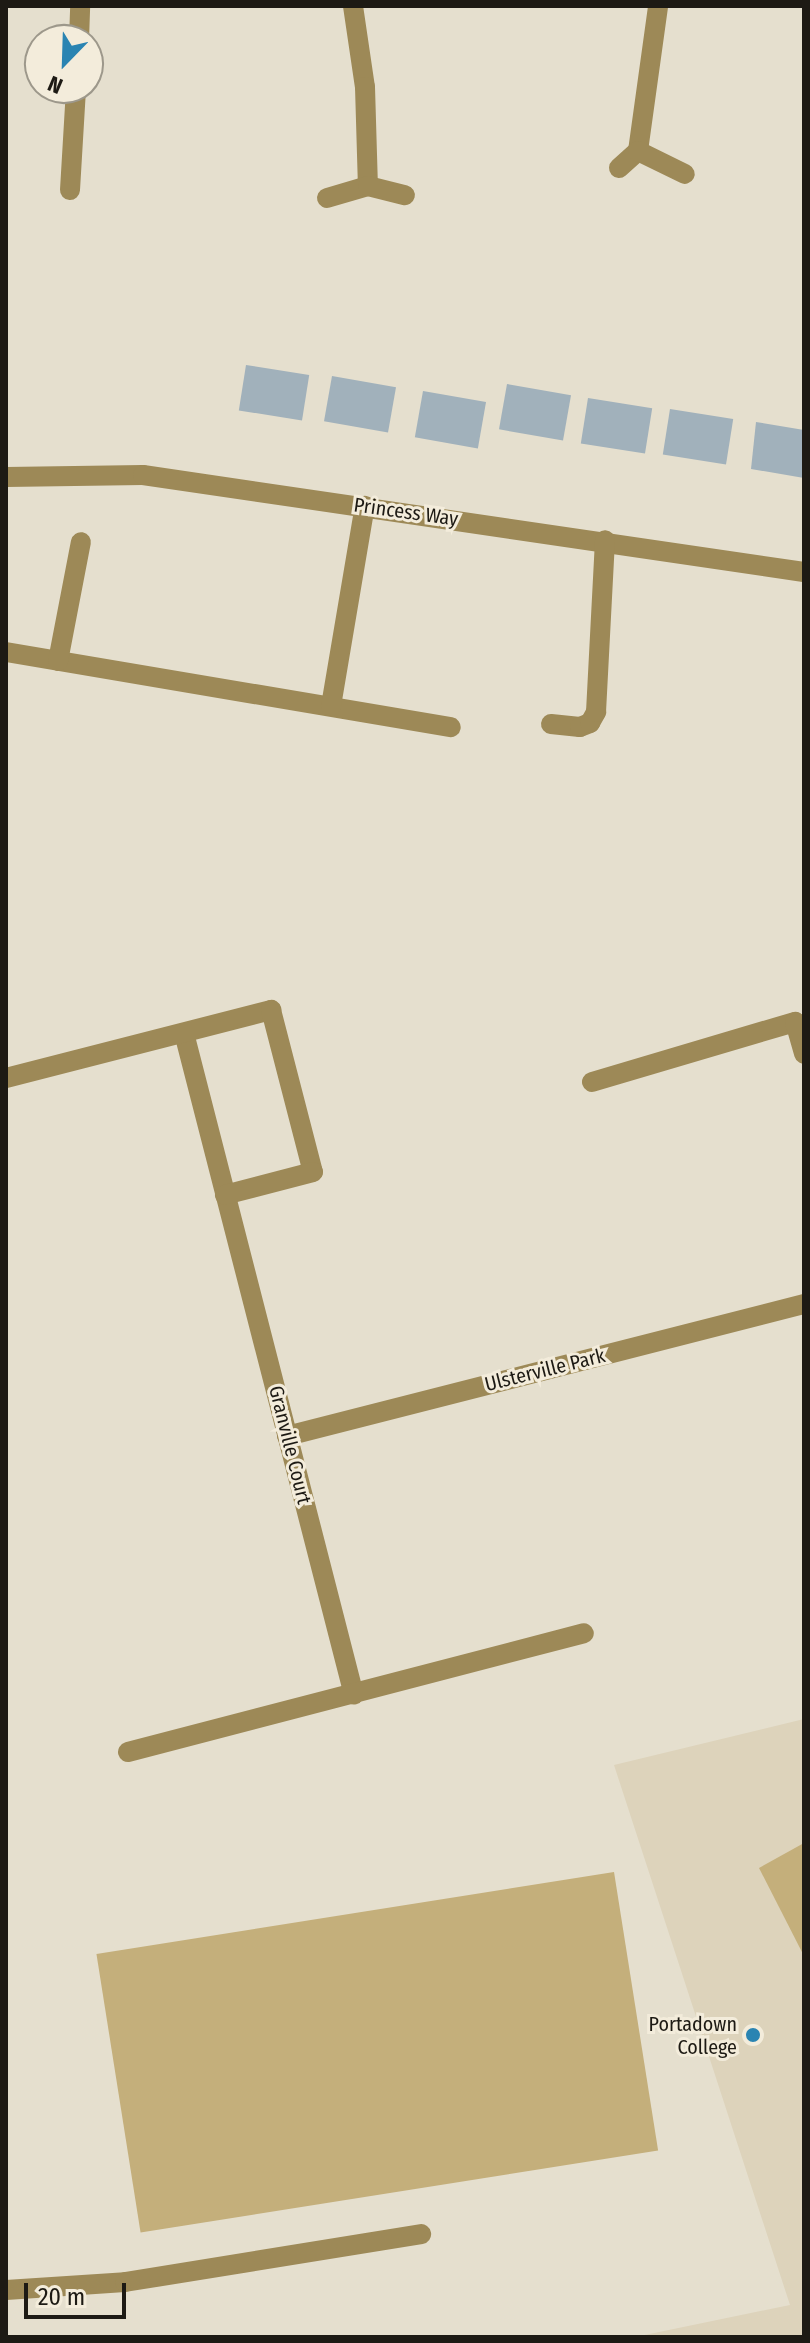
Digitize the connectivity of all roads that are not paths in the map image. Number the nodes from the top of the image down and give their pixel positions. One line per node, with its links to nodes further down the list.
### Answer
1 (353, 6): 7 (street)
2 (658, 6): 4 (street)
3 (75, 104): 8 (street)
4 (638, 151): 5 (street); 6 (street)
5 (619, 168)
6 (685, 174)
7 (368, 186): 9 (street); 10 (street)
8 (70, 190)
9 (405, 195)
10 (327, 198)
11 (6, 477): 12 (street, Princess Way)
12 (365, 506): 13 (street, Princess Way); 18 (street)
13 (605, 540): 15 (street, Princess Way); 19 (street)
14 (81, 542): 17 (street)
15 (804, 572)
16 (6, 652): 17 (street)
17 (58, 661): 18 (street)
18 (331, 706): 20 (street)
19 (551, 724)
20 (451, 727)
21 (184, 1033): 23 (street); 25 (street, Granville Court); 25 (street)
22 (804, 1054): 24 (street)
23 (6, 1078)
24 (592, 1082)
25 (225, 1195): 27 (street, Granville Court)
26 (804, 1304): 27 (street, Ulsterville Park)
27 (287, 1436): 29 (street, Granville Court)
28 (584, 1633): 29 (street)
29 (354, 1695): 30 (street)
30 (128, 1752)
31 (421, 2234): 32 (street)
32 (6, 2290)

